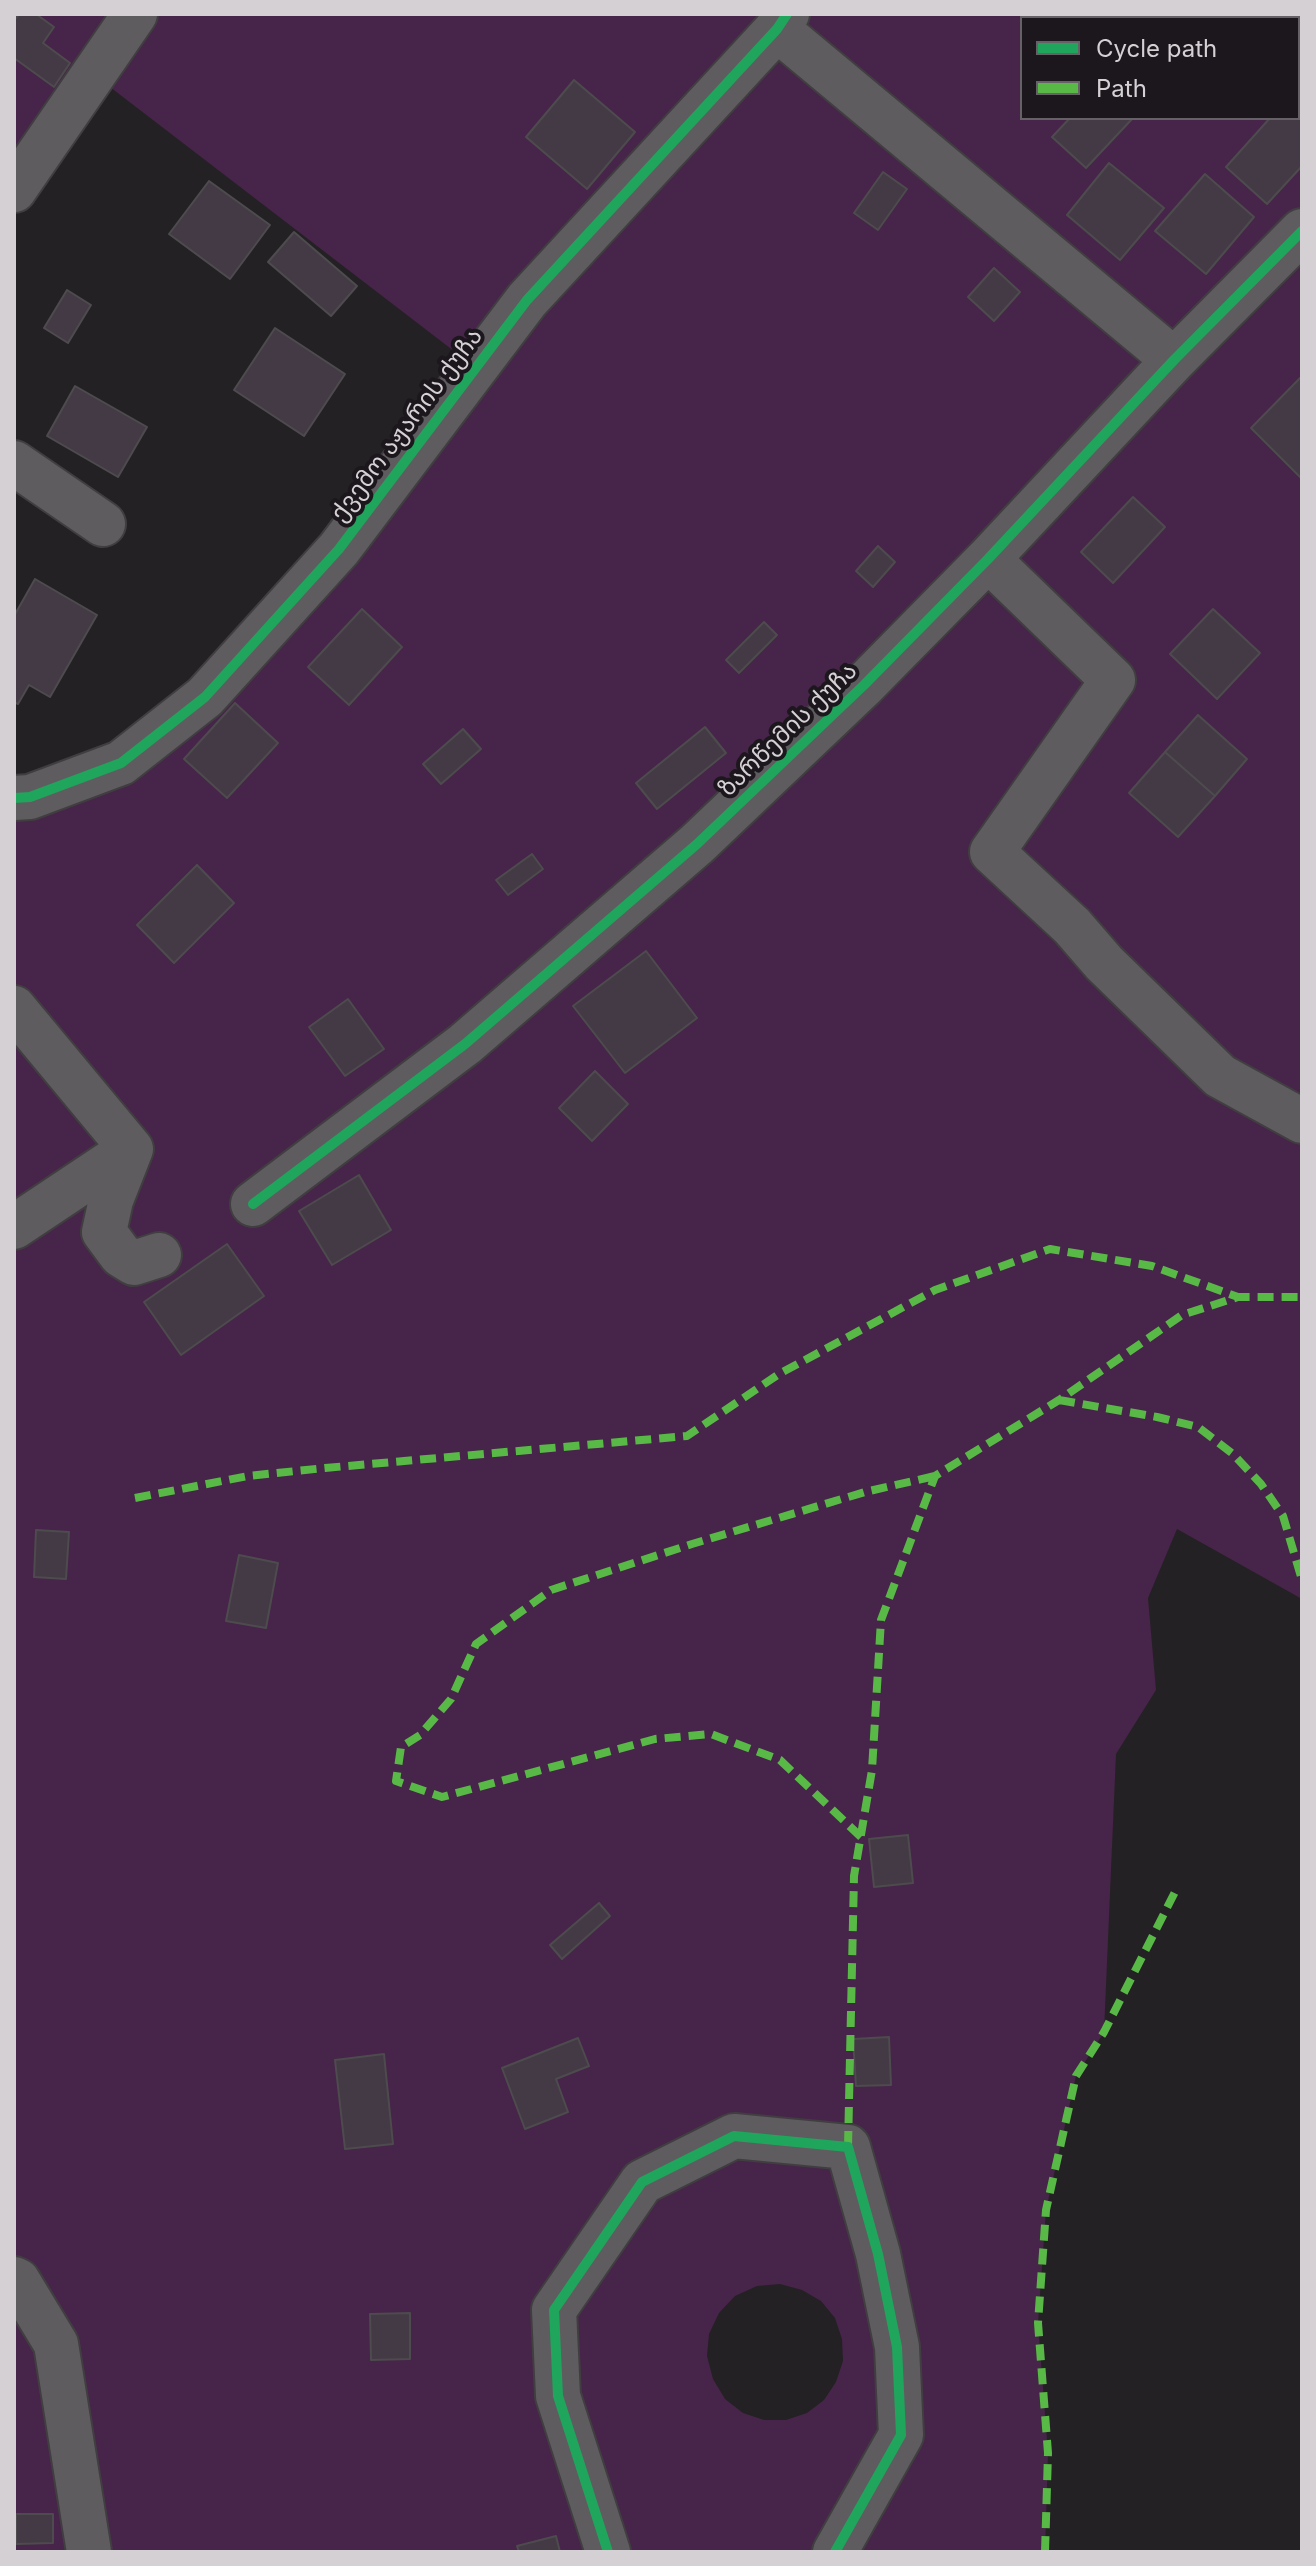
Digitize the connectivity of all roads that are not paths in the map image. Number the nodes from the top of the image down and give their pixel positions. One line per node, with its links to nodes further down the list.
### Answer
1 (135, 14): 3 (street)
2 (782, 21): 5 (street); 9 (street, ქვემო აჟარის ქუჩა)
3 (14, 190)
4 (1302, 231): 5 (street, ზარწემის ქუჩა)
5 (1174, 360): 8 (street, ზარწემის ქუჩა)
6 (14, 463): 7 (street)
7 (103, 524)
8 (988, 559): 11 (street); 13 (street, ზარწემის ქუჩა)
9 (14, 798)
10 (14, 1008): 12 (street)
11 (1302, 1121)
12 (131, 1149): 14 (street); 15 (street)
13 (253, 1204)
14 (14, 1227)
15 (159, 1255)
16 (14, 2279): 17 (street)
17 (89, 2552)
18 (608, 2552): 19 (street)
19 (835, 2552)

